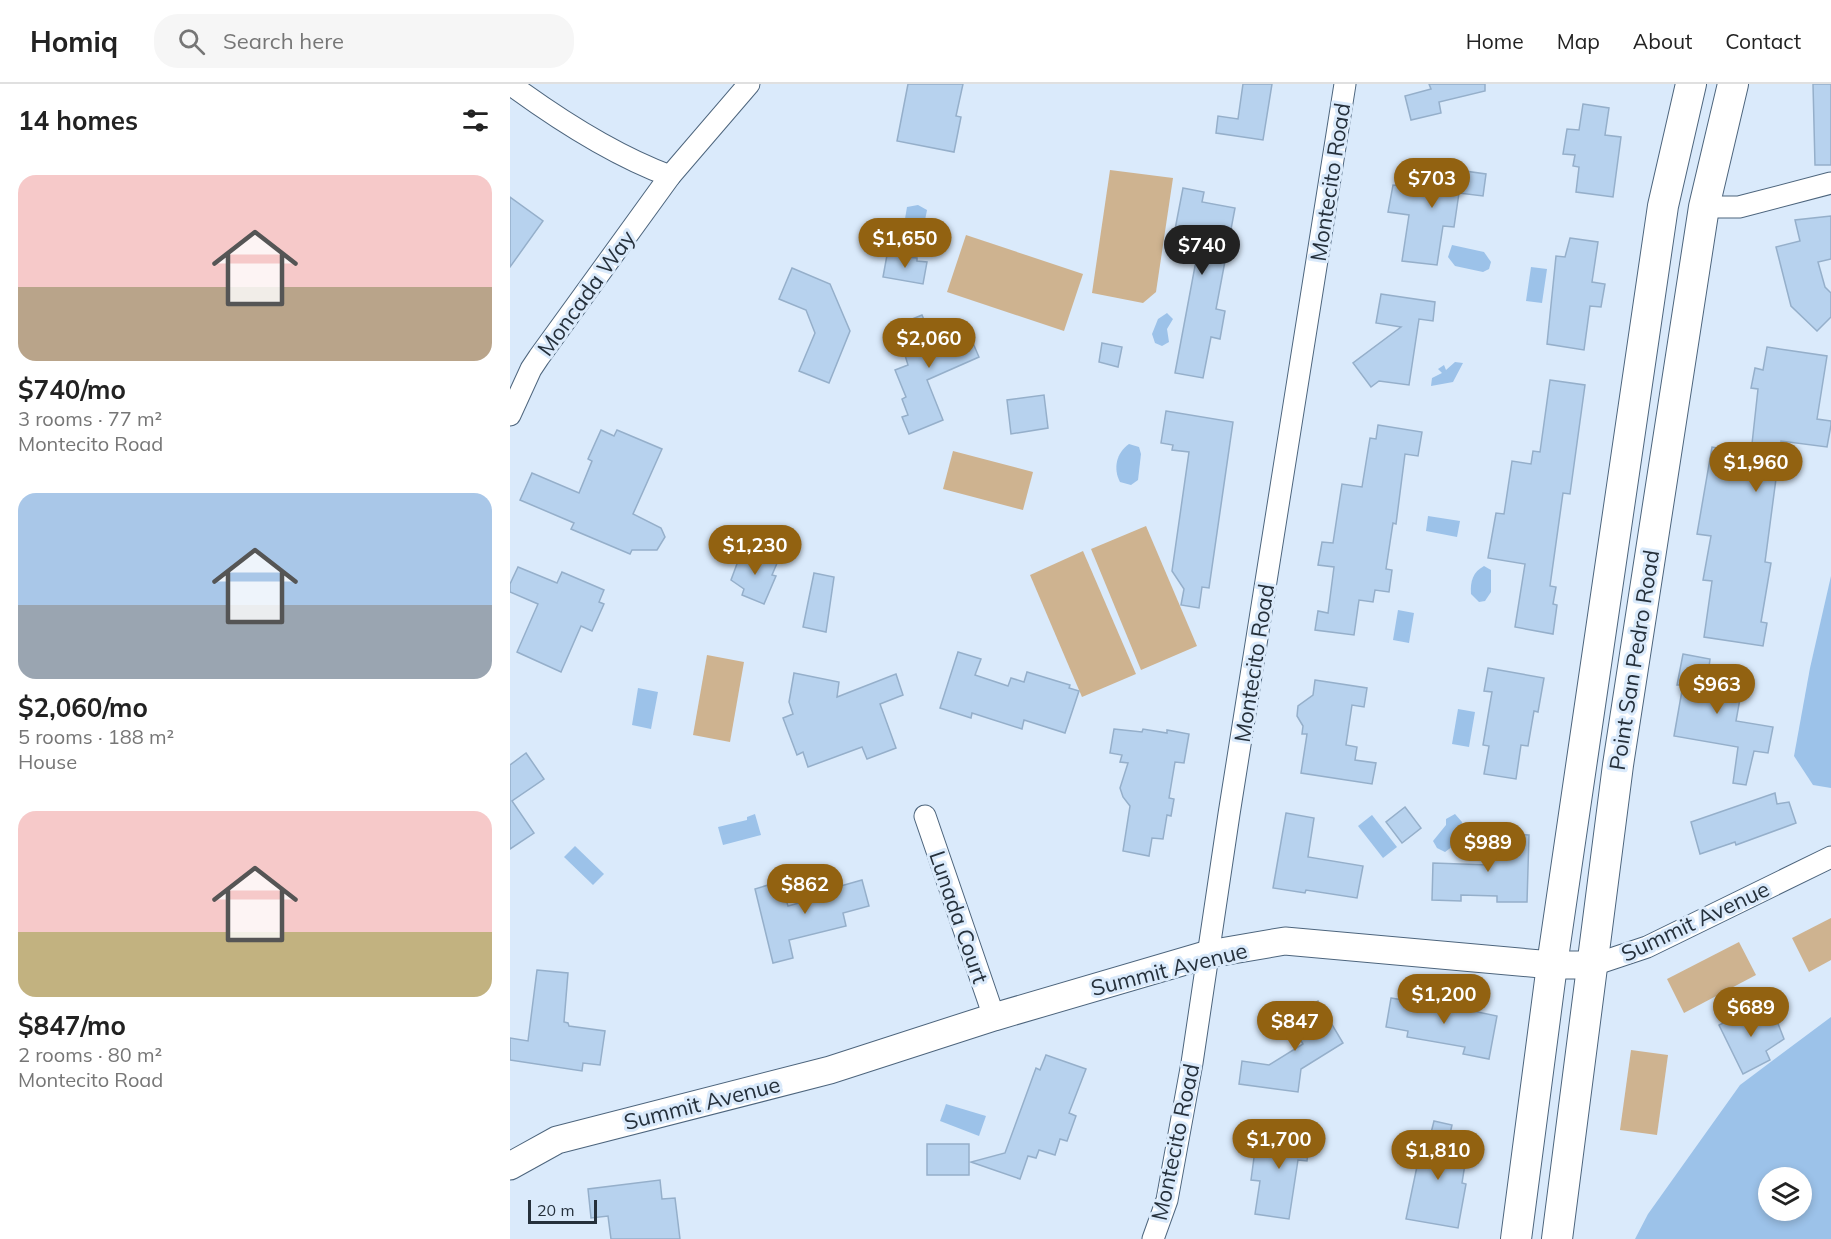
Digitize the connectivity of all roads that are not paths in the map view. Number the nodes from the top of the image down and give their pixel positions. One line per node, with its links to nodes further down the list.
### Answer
1 (510, 84): 6 (street)
2 (749, 84): 6 (street, Moncada Way)
3 (1345, 84): 12 (street, Montecito Road)
4 (1691, 84): 13 (main road, Point San Pedro Road)
5 (1726, 86): 8 (main road, Point San Pedro Road)
6 (670, 176): 9 (street, Moncada Way)
7 (1831, 183): 8 (street)
8 (1704, 207): 14 (main road, Point San Pedro Road)
9 (510, 415)
10 (925, 816): 15 (street, Lunada Court)
11 (1831, 858): 14 (street, Summit Avenue)
12 (1209, 954): 13 (street, Summit Avenue); 15 (street, Summit Avenue); 17 (street, Montecito Road)
13 (1552, 964): 14 (street, Summit Avenue); 18 (main road, Point San Pedro Road)
14 (1593, 965): 19 (main road, Point San Pedro Road)
15 (994, 1017): 16 (street, Summit Avenue)
16 (510, 1166)
17 (1154, 1239)
18 (1516, 1239)
19 (1557, 1239)

